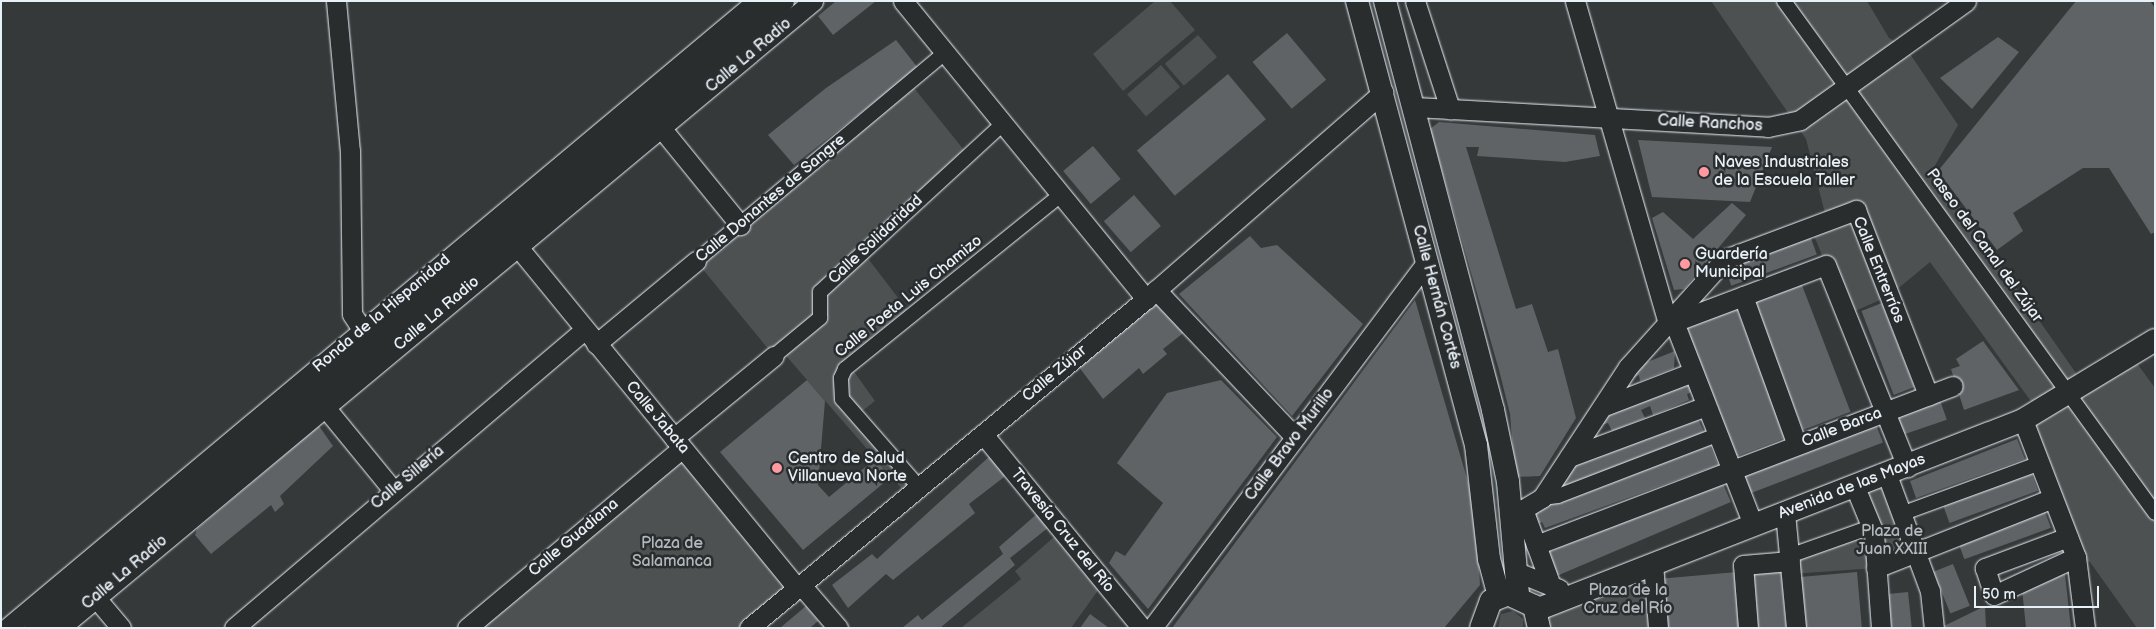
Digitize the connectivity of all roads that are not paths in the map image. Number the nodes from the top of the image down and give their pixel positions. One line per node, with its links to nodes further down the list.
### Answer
1 (336, 1): 30 (street)
2 (757, 1): 30 (street, Ronda de la Hispanidad)
3 (783, 1): 78 (street, Ronda de la Hispanidad)
4 (813, 1): 21 (street, Calle La Radio)
5 (903, 1): 12 (street)
6 (1357, 1): 14 (street, Calle Hernán Cortés)
7 (1385, 1): 15 (street, Calle Hernán Cortés)
8 (1415, 1): 16 (street)
9 (1575, 1): 19 (street)
10 (1784, 1): 13 (street, Paseo del Canal del Zújar)
11 (1966, 1): 13 (street, Calle Ranchos)
12 (946, 53): 20 (street); 23 (street, Calle Donantes de Sangre)
13 (1849, 89): 19 (street, Calle Ranchos); 36 (street, Paseo del Canal del Zújar)
14 (1383, 92): 17 (street, Calle Zújar); 18 (street, Calle Hernán Cortés)
15 (1415, 106): 16 (street, Calle Ranchos); 57 (street, Calle Hernán Cortés)
16 (1450, 109): 19 (street, Calle Ranchos)
17 (1359, 117): 18 (street); 27 (street, Calle Zújar)
18 (1389, 118): 26 (street, Calle Hernán Cortés)
19 (1609, 118): 29 (street)
20 (1003, 124): 22 (street); 33 (street, Calle Solidaridad)
21 (662, 129): 23 (street); 24 (street, Calle La Radio)
22 (1061, 195): 27 (street); 52 (street, Calle Poeta Luis Chamizo)
23 (740, 224): 25 (street, Calle Donantes de Sangre)
24 (518, 247): 31 (street, Calle Jabata); 39 (street, Calle La Radio)
25 (696, 261): 31 (street, Calle Donantes de Sangre)
26 (1427, 262): 45 (street, Calle Bravo Murillo); 74 (street, Calle Hernán Cortés)
27 (1151, 294): 43 (street, Calle Zújar); 45 (street)
28 (1742, 296): 29 (street); 41 (street); 47 (street)
29 (1670, 320): 34 (street); 37 (street, Calle Entrerríos); 40 (street)
30 (362, 331): 77 (street, Ronda de la Hispanidad)
31 (590, 337): 46 (street, Calle Jabata); 54 (street, Calle Sillería)
32 (2155, 340): 36 (street, Avenida de las Mayas)
33 (774, 356): 46 (street, Calle Solidaridad)
34 (1693, 372): 38 (street); 40 (street)
35 (1952, 386): 37 (street, Calle Barca)
36 (2069, 393): 42 (street, Avenida de las Mayas); 59 (street, Paseo del Canal del Zújar)
37 (1928, 395): 41 (street, Calle Barca)
38 (1706, 406): 44 (street); 48 (street)
39 (326, 407): 54 (street); 75 (street, Calle La Radio)
40 (1602, 407): 48 (street)
41 (1885, 411): 47 (street, Calle Barca); 51 (street)
42 (2023, 420): 49 (street); 51 (street, Avenida de las Mayas)
43 (983, 434): 52 (street, Calle Zújar); 85 (street, Travesía Cruz del Río)
44 (1718, 434): 50 (street); 55 (street)
45 (1295, 437): 86 (street, Calle Bravo Murillo)
46 (678, 443): 71 (street, Calle Jabata); 82 (street, Calle Guadiana)
47 (1797, 445): 50 (street, Calle Barca)
48 (1569, 458): 55 (street)
49 (2040, 463): 56 (street); 60 (street)
50 (1731, 470): 61 (street); 64 (street, Calle Barca)
51 (1897, 471): 53 (street, Avenida de las Mayas); 60 (street)
52 (919, 487): 71 (street, Calle Zújar)
53 (1855, 487): 58 (street, Avenida de las Mayas); 62 (street)
54 (393, 490): 81 (street, Calle Sillería)
55 (1542, 498): 57 (street)
56 (2053, 498): 63 (street); 65 (street)
57 (1517, 512): 64 (street); 70 (street, Calle Hernán Cortés)
58 (1785, 513): 61 (street, Avenida de las Mayas); 67 (street)
59 (2155, 513)
60 (1901, 514): 65 (street)
61 (1753, 525): 68 (street, Avenida de las Mayas)
62 (1872, 527): 67 (street); 69 (street)
63 (2068, 537): 66 (street); 66 (street)
64 (1536, 545): 72 (street)
65 (1916, 552): 69 (street); 92 (street)
66 (2076, 557): 93 (street)
67 (1789, 558): 89 (street); 90 (street)
68 (1653, 563): 73 (street, Avenida de las Mayas); 88 (street)
69 (1876, 568): 91 (street)
70 (1517, 572): 72 (street); 74 (street, Calle Hernán Cortés)
71 (799, 586): 83 (street, Calle Zújar); 84 (street, Calle Jabata)
72 (1551, 586): 73 (street)
73 (1583, 590): 76 (street, Avenida de las Mayas)
74 (1508, 595): 76 (street); 87 (street)
75 (96, 598): 79 (street, Calle La Radio); 80 (street)
76 (1538, 619)
77 (7, 628)
78 (35, 628)
79 (60, 628)
80 (121, 628)
81 (234, 628)
82 (467, 628)
83 (749, 628)
84 (838, 628)
85 (1142, 628)
86 (1152, 628)
87 (1481, 628)
88 (1658, 628)
89 (1748, 628)
90 (1796, 628)
91 (1881, 628)
92 (1934, 628)
93 (2085, 628)

